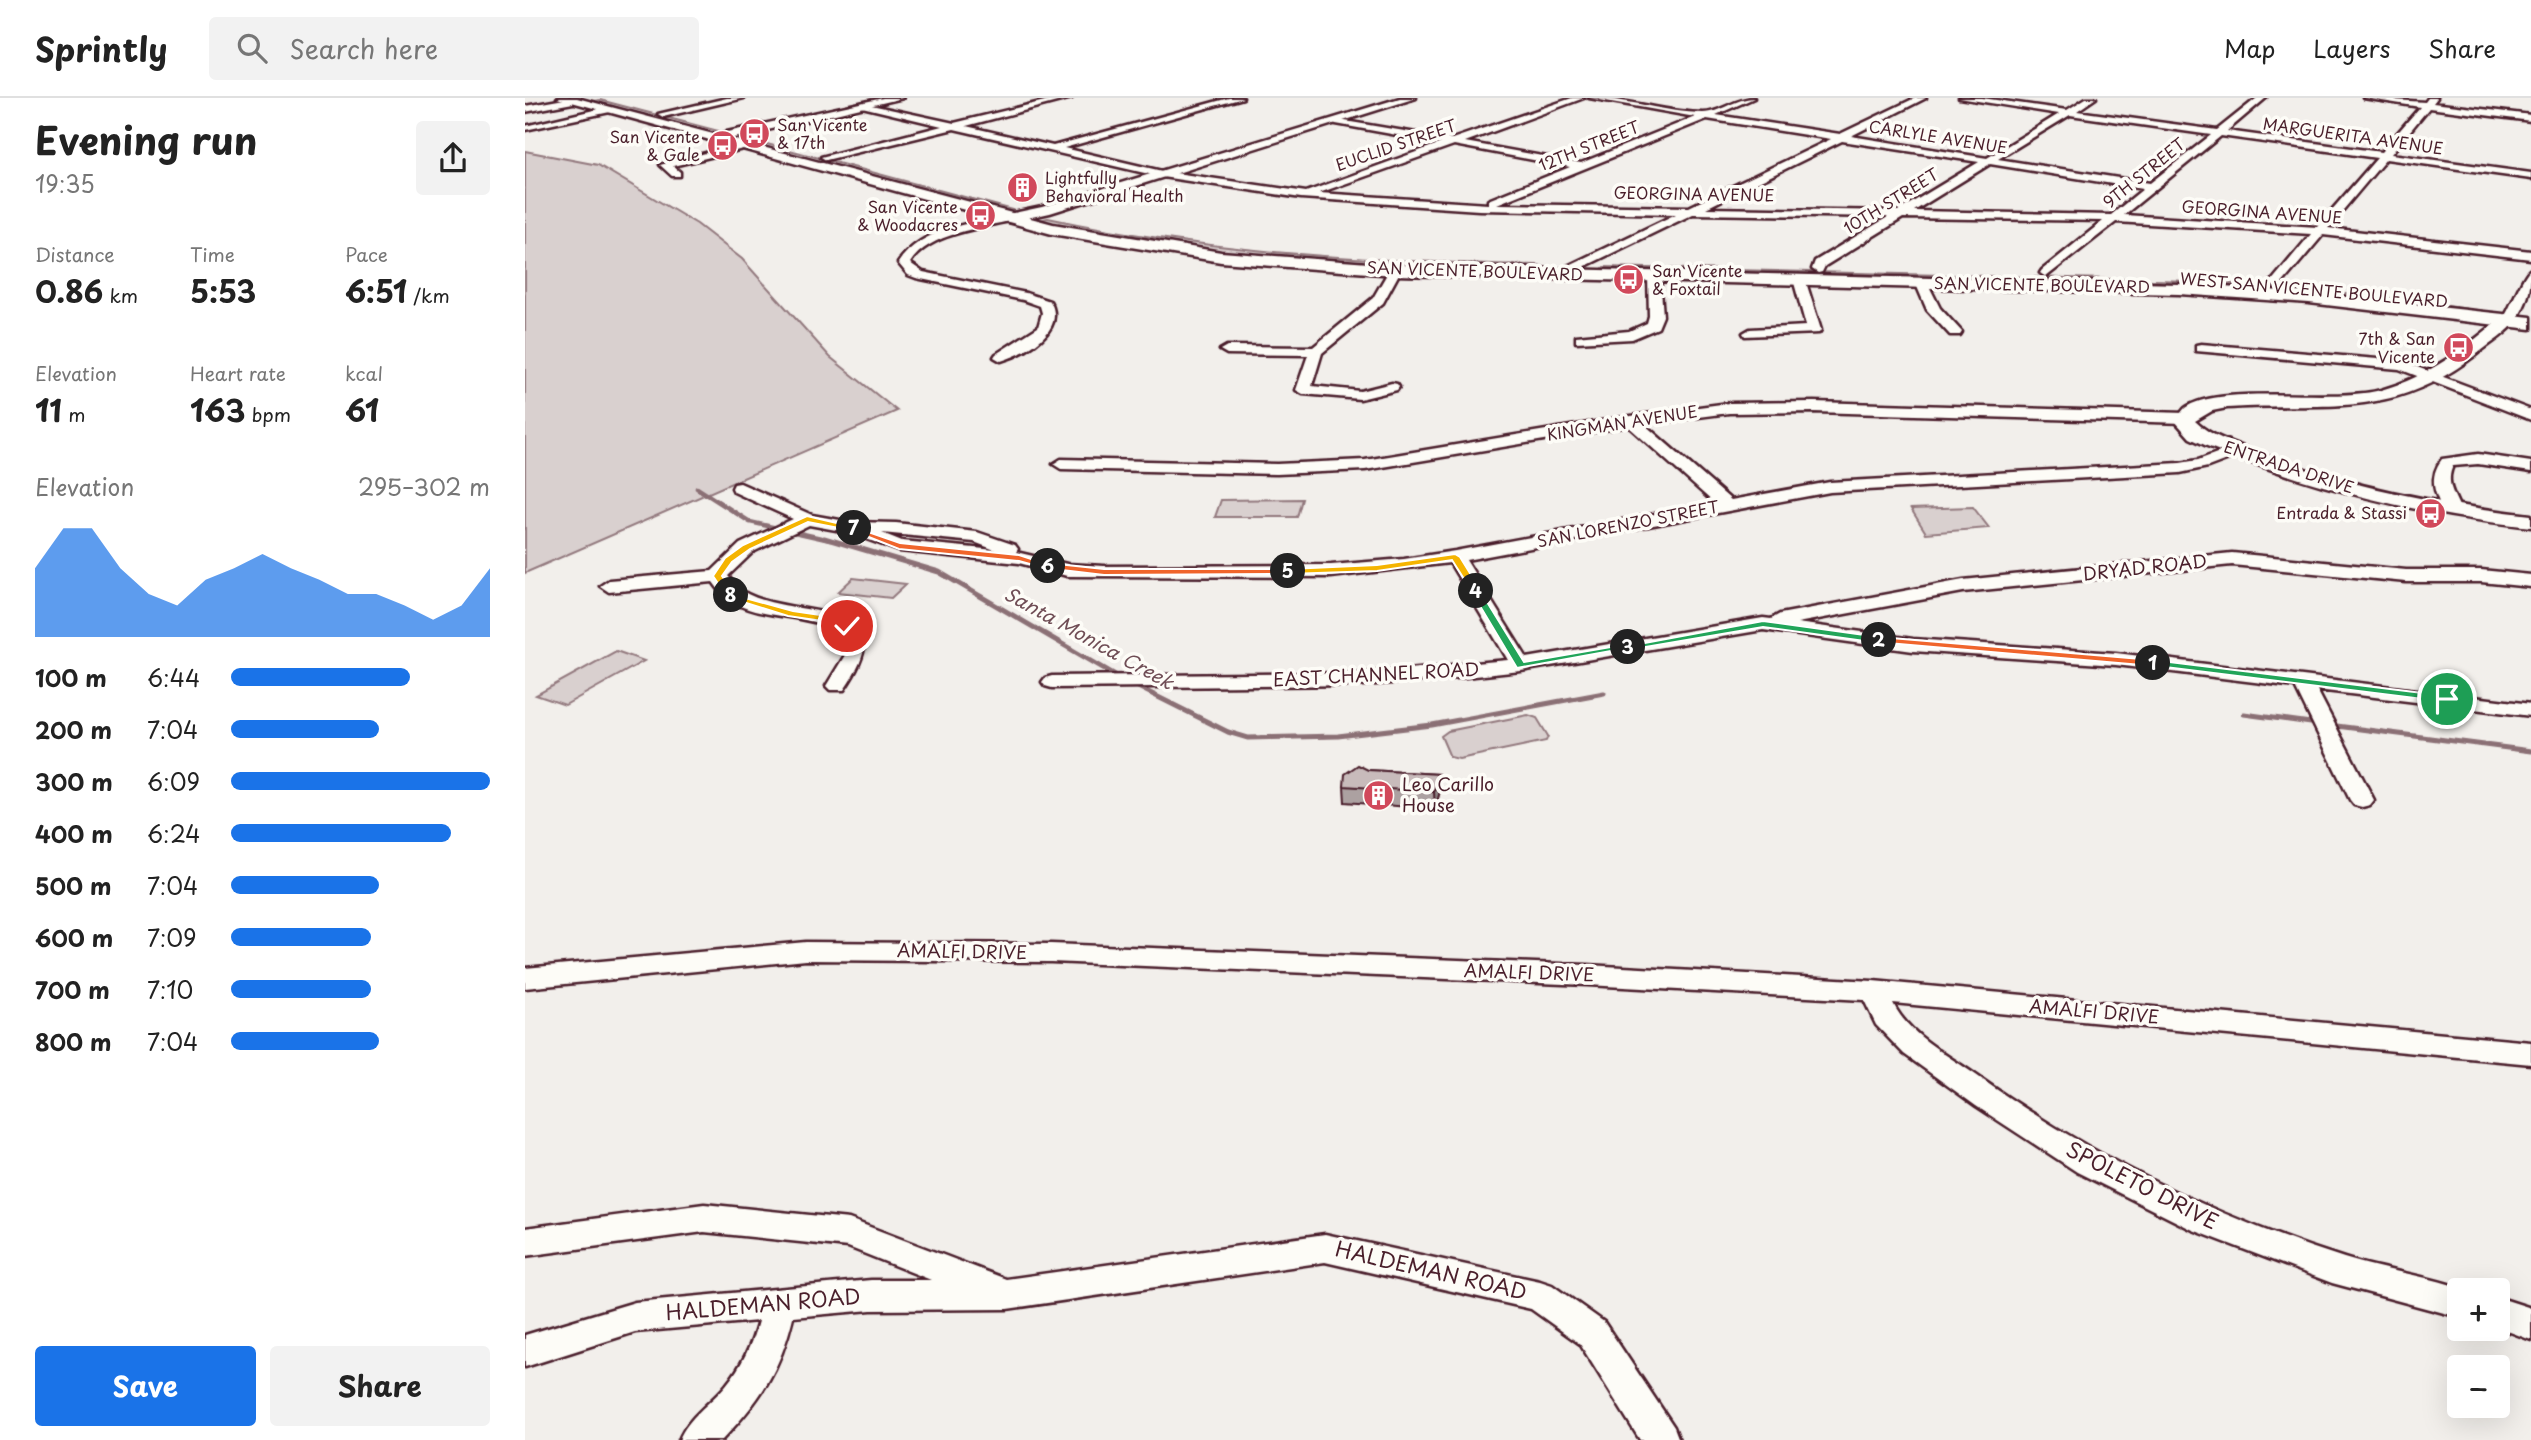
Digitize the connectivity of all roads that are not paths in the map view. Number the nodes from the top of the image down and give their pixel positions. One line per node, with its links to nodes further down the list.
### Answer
1 (740, 98): 20 (street)
2 (898, 98): 17 (street)
3 (1068, 98): 24 (street)
4 (1239, 98): 30 (street)
5 (1411, 98): 23 (street)
6 (1580, 98): 29 (street, EUCLID STREET)
7 (1593, 98): 21 (street, CARLYLE AVENUE)
8 (1751, 98): 21 (street, 12TH STREET)
9 (1922, 98): 27 (street)
10 (1963, 98): 19 (street, MARGUERITA AVENUE)
11 (2092, 98): 19 (street, 10TH STREET)
12 (2262, 98): 26 (street, 9TH STREET)
13 (2367, 98): 15 (street)
14 (574, 99): 16 (main road, SAN VICENTE BOULEVARD); 18 (street)
15 (2430, 102): 22 (street); 31 (street)
16 (605, 104): 20 (main road, WEST SAN VICENTE BOULEVARD); 25 (street); 28 (main road, SAN VICENTE BOULEVARD)
17 (865, 105): 24 (street, GEORGINA AVENUE); 28 (street)
18 (525, 109)
19 (2068, 113): 26 (street, MARGUERITA AVENUE); 33 (street, 10TH STREET)
20 (663, 114): 28 (main road, WEST SAN VICENTE BOULEVARD)
21 (1706, 116): 27 (street, CARLYLE AVENUE); 34 (street, 12TH STREET)
22 (2531, 118)
23 (1336, 121): 29 (street); 36 (street)
24 (956, 126): 30 (street, GEORGINA AVENUE); 32 (street)
25 (528, 128)
26 (2218, 133): 31 (street, MARGUERITA AVENUE); 38 (street, 9TH STREET)
27 (1839, 137): 33 (street, CARLYLE AVENUE); 41 (street)
28 (739, 140): 32 (main road, WEST SAN VICENTE BOULEVARD); 35 (street); 44 (main road, SAN VICENTE BOULEVARD)
29 (1454, 142): 34 (street); 39 (street, EUCLID STREET)
30 (1054, 148): 36 (street, GEORGINA AVENUE)
31 (2383, 156): 37 (street, MARGUERITA AVENUE); 46 (street)
32 (827, 157): 42 (main road, WEST SAN VICENTE BOULEVARD)
33 (1987, 161): 38 (street, CARLYLE AVENUE); 43 (street, 10TH STREET)
34 (1582, 166): 40 (street, 12TH STREET)
35 (676, 174)
36 (1162, 174): 39 (street, GEORGINA AVENUE); 42 (street)
37 (2531, 176)
38 (2153, 187): 45 (street, 9TH STREET)
39 (1301, 195): 40 (street, GEORGINA AVENUE)
40 (1479, 207): 41 (street, GEORGINA AVENUE)
41 (1690, 210): 43 (street, GEORGINA AVENUE); 48 (street)
42 (1034, 213): 44 (street); 48 (main road, WEST SAN VICENTE BOULEVARD)
43 (1899, 214): 45 (street, GEORGINA AVENUE); 49 (street, 10TH STREET)
44 (1009, 218): 50 (main road, SAN VICENTE BOULEVARD); 66 (street)
45 (2114, 218): 46 (street, GEORGINA AVENUE); 51 (street, 9TH STREET)
46 (2320, 231): 47 (street, GEORGINA AVENUE); 57 (street)
47 (2531, 255)
48 (1585, 263): 49 (main road, WEST SAN VICENTE BOULEVARD); 53 (street)
49 (1818, 269): 51 (main road, WEST SAN VICENTE BOULEVARD)
50 (1395, 270): 53 (main road, SAN VICENTE BOULEVARD); 65 (street)
51 (2046, 273): 57 (main road, WEST SAN VICENTE BOULEVARD)
52 (2531, 273): 58 (street)
53 (1561, 274): 54 (main road, SAN VICENTE BOULEVARD)
54 (1654, 276): 55 (main road, SAN VICENTE BOULEVARD); 62 (street)
55 (1799, 279): 56 (main road, SAN VICENTE BOULEVARD); 61 (street)
56 (1921, 282): 58 (main road, SAN VICENTE BOULEVARD); 60 (street)
57 (2276, 283): 58 (main road, WEST SAN VICENTE BOULEVARD)
58 (2519, 314): 59 (main road, SAN VICENTE BOULEVARD); 67 (street)
59 (2531, 323)
60 (1955, 332)
61 (1750, 333)
62 (1581, 339)
63 (2195, 347): 67 (street)
64 (1227, 350): 65 (street)
65 (1316, 351): 68 (street)
66 (1001, 357)
67 (2433, 376): 69 (street); 70 (street)
68 (1392, 387)
69 (2531, 415)
70 (2185, 418): 71 (street, KINGMAN AVENUE); 72 (street, ENTRADA DRIVE)
71 (1631, 421): 73 (street, KINGMAN AVENUE); 76 (street)
72 (2236, 452): 76 (street, SAN LORENZO STREET); 77 (street, ENTRADA DRIVE)
73 (1061, 464)
74 (2531, 467): 77 (street)
75 (740, 488): 78 (street, SAN LORENZO STREET)
76 (1727, 506): 80 (street, SAN LORENZO STREET)
77 (2452, 510): 79 (street, ENTRADA DRIVE)
78 (807, 519): 80 (street, SAN LORENZO STREET); 81 (street)
79 (2531, 521)
80 (1455, 557): 85 (street)
81 (718, 576): 83 (street); 88 (street)
82 (2531, 581): 84 (street, DRYAD ROAD)
83 (609, 586)
84 (1763, 624): 85 (street, EAST CHANNEL ROAD); 86 (street, EAST CHANNEL ROAD)
85 (1521, 666): 87 (street, EAST CHANNEL ROAD)
86 (2302, 681): 89 (street, EAST CHANNEL ROAD); 90 (street)
87 (1052, 682)
88 (837, 686)
89 (2531, 710)
90 (2362, 800)
91 (525, 978): 92 (street, AMALFI DRIVE)
92 (1873, 991): 93 (street, AMALFI DRIVE); 96 (street, SPOLETO DRIVE)
93 (2531, 1053)
94 (525, 1242): 95 (street, HALDEMAN ROAD)
95 (1007, 1294): 97 (street, HALDEMAN ROAD); 102 (street, HALDEMAN ROAD)
96 (2447, 1299)
97 (780, 1303): 100 (street, HALDEMAN ROAD); 101 (street)
98 (2510, 1317): 99 (street)
99 (2531, 1324)
100 (525, 1351)
101 (697, 1440)
102 (1661, 1440)

